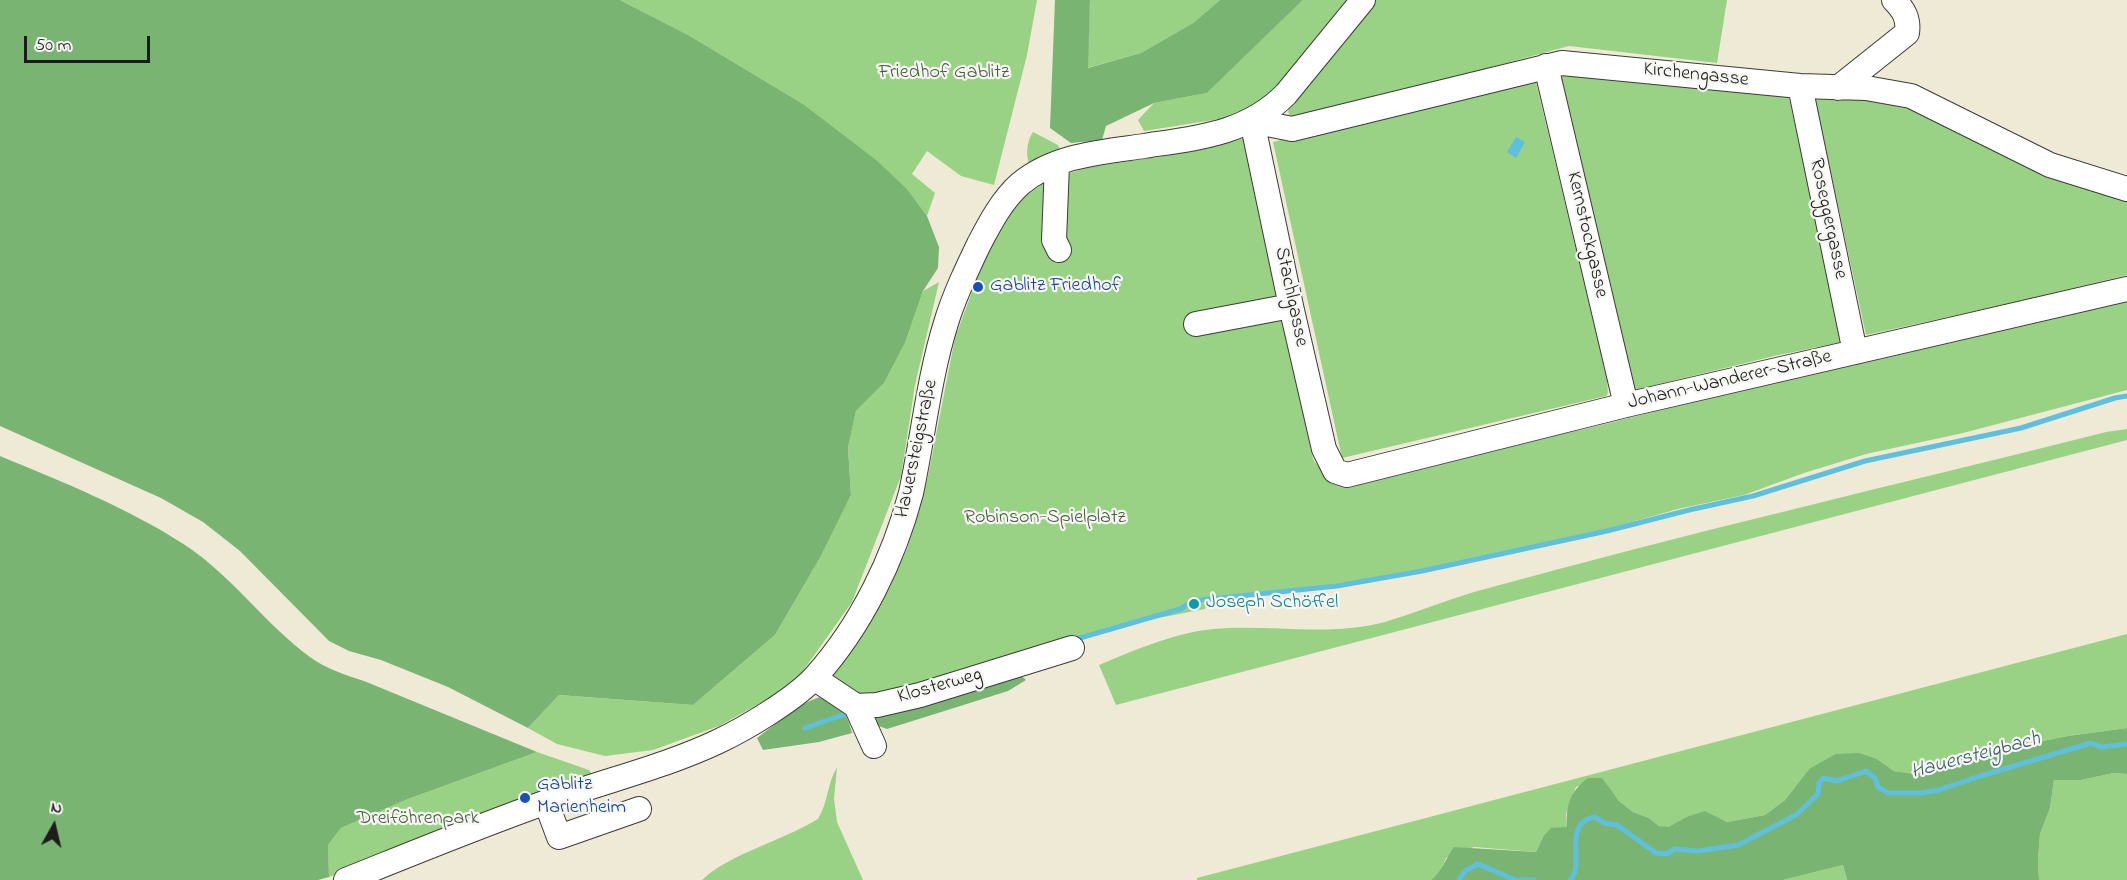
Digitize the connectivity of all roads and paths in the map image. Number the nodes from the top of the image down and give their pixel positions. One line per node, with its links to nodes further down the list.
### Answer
1 (1363, 0): 6 (street, Hauersteigstraße)
2 (1894, 0): 5 (street)
3 (1546, 66): 4 (street, Kirchengasse); 6 (street, Kirchengasse); 14 (street, Kernstockgasse)
4 (1800, 86): 5 (street, Kirchengasse); 13 (street, Roseggergasse)
5 (1838, 88): 8 (street, Kirchengasse)
6 (1252, 121): 7 (street, Hauersteigstraße); 11 (street, Stachlgasse)
7 (1057, 164): 9 (street); 17 (street, Hauersteigstraße)
8 (2127, 189)
9 (1059, 250)
10 (2127, 289): 13 (street, Johann-Wanderer-Straße)
11 (1291, 306): 12 (street); 15 (street, Stachlgasse)
12 (1196, 324)
13 (1855, 352): 14 (street, Johann-Wanderer-Straße)
14 (1626, 405): 15 (street, Johann-Wanderer-Straße)
15 (1335, 471)
16 (1072, 648): 18 (street, Klosterweg)
17 (814, 678): 18 (street); 20 (street, Hauersteigstraße)
18 (856, 706): 19 (street)
19 (874, 746)
20 (546, 802): 21 (street); 22 (street, Hauersteigstraße)
21 (639, 809)
22 (346, 880)

